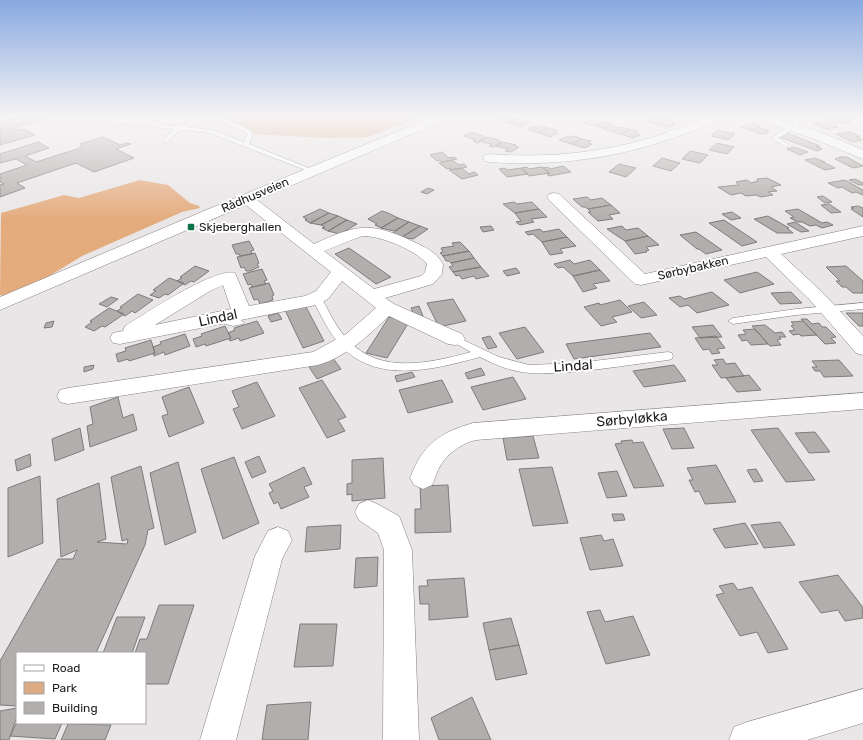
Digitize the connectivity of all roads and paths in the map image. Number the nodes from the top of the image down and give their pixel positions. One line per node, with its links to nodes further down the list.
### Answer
1 (260, 151): 7 (lane)
2 (362, 151): 7 (street, Rådhusveien)
3 (614, 151): 6 (street)
4 (854, 151): 5 (street)
5 (863, 155)
6 (489, 158)
7 (313, 171): 9 (street, Rådhusveien)
8 (554, 197): 12 (street, Sørbybakken)
9 (247, 199): 11 (street, Lindal); 16 (street, Rådhusveien)
10 (863, 231): 12 (street, Sørbybakken)
11 (313, 250): 13 (street, Lindal); 15 (street)
12 (769, 251): 18 (street)
13 (340, 272): 14 (street); 15 (street, Lindal)
14 (317, 298): 19 (street, Lindal); 22 (lane)
15 (379, 302): 21 (street, Lindal); 22 (street)
16 (0, 304)
17 (863, 306): 18 (lane)
18 (827, 308): 20 (lane); 23 (street)
19 (235, 317): 19 (street, Lindal)
20 (733, 321)
21 (455, 339): 24 (lane, Lindal)
22 (344, 344): 24 (lane); 26 (street)
23 (863, 348)
24 (481, 353): 25 (lane, Lindal)
25 (668, 356)
26 (68, 396)
27 (863, 401): 28 (street, Sørbyløkka)
28 (423, 478)
29 (368, 512): 33 (street)
30 (278, 540): 32 (street)
31 (863, 706): 34 (street)
32 (218, 740)
33 (402, 740)
34 (747, 740)

